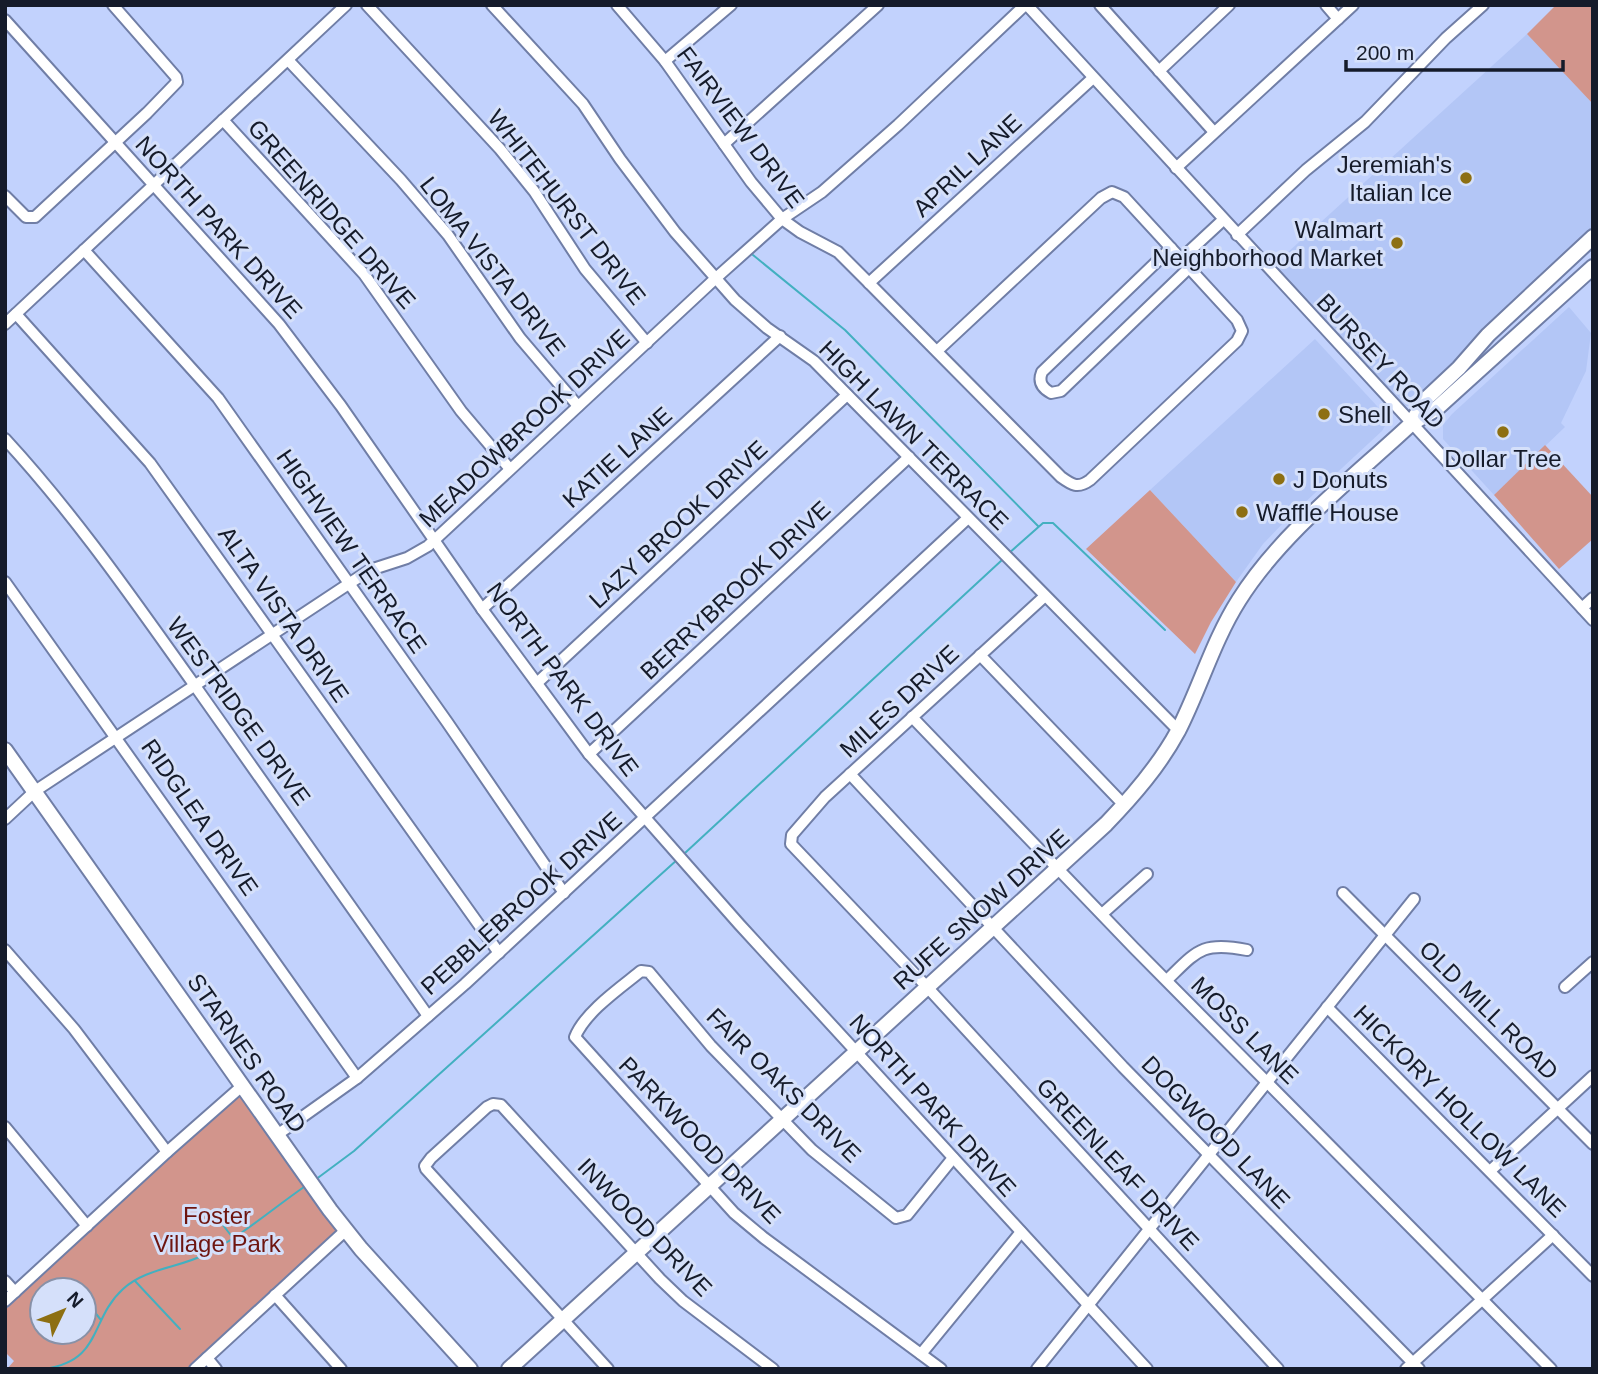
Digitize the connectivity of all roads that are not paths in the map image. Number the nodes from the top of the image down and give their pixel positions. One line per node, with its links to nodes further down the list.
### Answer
1 (113, 5): 22 (street)
2 (346, 5): 16 (street)
3 (367, 5): 43 (street, WHITEHURST DRIVE)
4 (492, 5): 36 (street, HIGH LAWN TERRACE)
5 (617, 5): 17 (street, FAIRVIEW DRIVE)
6 (731, 5): 17 (street)
7 (878, 5): 23 (street)
8 (1026, 5): 19 (street, BURSEY ROAD); 27 (street, MEADOWBROOK DRIVE)
9 (1229, 5): 18 (street)
10 (1326, 5): 14 (street)
11 (1353, 5): 14 (street)
12 (1483, 5): 29 (street)
13 (1104, 7): 18 (street)
14 (1338, 19): 21 (street)
15 (5, 20): 22 (street, NORTH PARK DRIVE)
16 (288, 60): 20 (street); 46 (street, LOMA VISTA DRIVE)
17 (665, 61): 23 (street, FAIRVIEW DRIVE)
18 (1159, 71): 21 (street)
19 (1093, 78): 24 (street, BURSEY ROAD); 37 (street, APRIL LANE)
20 (223, 120): 25 (street); 50 (street, GREENRIDGE DRIVE)
21 (1214, 132): 24 (street)
22 (115, 143): 25 (street, NORTH PARK DRIVE); 26 (street)
23 (724, 144): 27 (street, FAIRVIEW DRIVE)
24 (1176, 168): 28 (street, BURSEY ROAD)
25 (153, 186): 32 (street); 52 (street, NORTH PARK DRIVE)
26 (5, 196)
27 (782, 219): 36 (street, MEADOWBROOK DRIVE); 37 (street, FAIRVIEW DRIVE)
28 (1223, 220): 29 (street, BURSEY ROAD); 33 (street)
29 (1237, 235): 47 (street, BURSEY ROAD)
30 (1593, 237): 38 (main road, RUFE SNOW DRIVE)
31 (1171, 248): 33 (street); 35 (street); 44 (street)
32 (84, 250): 40 (street); 54 (street, HIGHVIEW TERRACE)
33 (1181, 259): 35 (street)
34 (1593, 267): 39 (main road, RUFE SNOW DRIVE)
35 (1189, 268): 44 (street, FAIRVIEW DRIVE)
36 (716, 278): 42 (street, HIGH LAWN TERRACE); 43 (street, MEADOWBROOK DRIVE)
37 (870, 283): 44 (street, FAIRVIEW DRIVE)
38 (1536, 289): 39 (main road); 47 (main road, RUFE SNOW DRIVE)
39 (1551, 305): 47 (main road, RUFE SNOW DRIVE)
40 (16, 314): 41 (street); 60 (street, ALTA VISTA DRIVE)
41 (5, 324)
42 (780, 336): 45 (street, HIGH LAWN TERRACE); 58 (street, KATIE LANE)
43 (647, 342): 46 (street, MEADOWBROOK DRIVE)
44 (937, 351)
45 (847, 394): 49 (street, HIGH LAWN TERRACE); 62 (street, LAZY BROOK DRIVE)
46 (578, 406): 50 (street, MEADOWBROOK DRIVE)
47 (1411, 424): 57 (street, BURSEY ROAD); 65 (main road, RUFE SNOW DRIVE)
48 (5, 439): 63 (street, WESTRIDGE DRIVE)
49 (909, 457): 51 (street, HIGH LAWN TERRACE); 68 (street, BERRYBROOK DRIVE)
50 (510, 469): 52 (street, MEADOWBROOK DRIVE)
51 (968, 518): 55 (street, HIGH LAWN TERRACE); 72 (street, PEBBLEBROOK DRIVE)
52 (435, 540): 54 (street, MEADOWBROOK DRIVE); 58 (street, NORTH PARK DRIVE)
53 (5, 583): 66 (street, RIDGLEA DRIVE)
54 (350, 583): 60 (street, MEADOWBROOK DRIVE); 78 (street, HIGHVIEW TERRACE)
55 (1045, 596): 61 (street, MILES DRIVE); 65 (street, HIGH LAWN TERRACE)
56 (1593, 598): 57 (street)
57 (1582, 608): 59 (street, BURSEY ROAD)
58 (482, 609): 62 (street, NORTH PARK DRIVE)
59 (1593, 620)
60 (272, 634): 63 (street, MEADOWBROOK DRIVE); 85 (street, ALTA VISTA DRIVE)
61 (980, 655): 64 (street, MILES DRIVE); 71 (street)
62 (537, 683): 68 (street, NORTH PARK DRIVE)
63 (194, 684): 66 (street, MEADOWBROOK DRIVE); 92 (street, WESTRIDGE DRIVE)
64 (912, 717): 69 (street, MILES DRIVE); 75 (street, MOSS LANE)
65 (1178, 730): 71 (main road, RUFE SNOW DRIVE)
66 (117, 737): 70 (street, MEADOWBROOK DRIVE); 95 (street, RIDGLEA DRIVE)
67 (5, 750): 70 (main road, STARNES ROAD)
68 (589, 754): 72 (street, NORTH PARK DRIVE)
69 (850, 774): 74 (street, MILES DRIVE); 81 (street, DOGWOOD LANE)
70 (35, 791): 73 (street, MEADOWBROOK DRIVE); 97 (main road, STARNES ROAD)
71 (1124, 805): 75 (main road, RUFE SNOW DRIVE)
72 (645, 818): 78 (street, PEBBLEBROOK DRIVE); 93 (street, NORTH PARK DRIVE)
73 (5, 819)
74 (790, 844): 90 (street, GREENLEAF DRIVE)
75 (1059, 868): 80 (street, MOSS LANE); 81 (main road, RUFE SNOW DRIVE)
76 (1147, 874): 80 (street)
77 (1343, 892): 82 (street, OLD MILL ROAD)
78 (564, 893): 85 (street, PEBBLEBROOK DRIVE)
79 (1414, 899): 82 (street)
80 (1102, 914): 88 (street, MOSS LANE)
81 (993, 927): 90 (main road, RUFE SNOW DRIVE); 104 (street, DOGWOOD LANE)
82 (1385, 935): 91 (street); 98 (street, OLD MILL ROAD)
83 (5, 950): 103 (street)
84 (1247, 950): 88 (street)
85 (499, 953): 92 (street, PEBBLEBROOK DRIVE)
86 (1593, 962): 89 (street)
87 (649, 972): 99 (street, FAIR OAKS DRIVE); 107 (street, PARKWOOD DRIVE)
88 (1167, 981): 96 (street, MOSS LANE)
89 (1565, 987)
90 (928, 988): 93 (main road, RUFE SNOW DRIVE); 109 (street, GREENLEAF DRIVE)
91 (1327, 1007): 96 (street); 106 (street, HICKORY HOLLOW LANE)
92 (428, 1017): 95 (street, PEBBLEBROOK DRIVE)
93 (856, 1052): 99 (main road, RUFE SNOW DRIVE); 105 (street, NORTH PARK DRIVE)
94 (1593, 1076): 98 (street)
95 (357, 1078): 101 (street, PEBBLEBROOK DRIVE)
96 (1267, 1082): 104 (street); 118 (street, MOSS LANE)
97 (242, 1086): 101 (main road, STARNES ROAD); 103 (street)
98 (1558, 1109): 102 (street, OLD MILL ROAD); 106 (street)
99 (782, 1120): 105 (street, FAIR OAKS DRIVE); 107 (main road, RUFE SNOW DRIVE)
100 (5, 1127): 108 (street)
101 (277, 1135): 110 (main road, STARNES ROAD)
102 (1593, 1144)
103 (167, 1152): 108 (street)
104 (1208, 1154): 109 (street); 124 (street, DOGWOOD LANE)
105 (953, 1158): 111 (street, NORTH PARK DRIVE)
106 (1490, 1171): 112 (street, HICKORY HOLLOW LANE)
107 (709, 1186): 113 (main road, RUFE SNOW DRIVE); 122 (street, PARKWOOD DRIVE)
108 (87, 1226): 116 (street)
109 (1148, 1228): 120 (street); 135 (street, GREENLEAF DRIVE)
110 (346, 1230): 117 (street); 128 (main road, STARNES ROAD)
111 (1021, 1232): 120 (street, NORTH PARK DRIVE); 122 (street)
112 (1553, 1235): 114 (street, HICKORY HOLLOW LANE); 118 (street)
113 (636, 1253): 121 (main road, RUFE SNOW DRIVE); 121 (street, INWOOD DRIVE); 131 (street, INWOOD DRIVE)
114 (1593, 1276)
115 (5, 1281): 116 (street)
116 (15, 1292): 119 (street)
117 (275, 1295): 123 (street); 127 (street)
118 (1482, 1299): 124 (street); 136 (street, MOSS LANE)
119 (5, 1301)
120 (1087, 1304): 133 (street); 134 (street, NORTH PARK DRIVE)
121 (562, 1320): 129 (main road, RUFE SNOW DRIVE); 130 (street)
122 (921, 1354): 132 (street, PARKWOOD DRIVE)
123 (206, 1358): 125 (street); 126 (street)
124 (1413, 1367)
125 (195, 1369)
126 (216, 1369)
127 (341, 1369)
128 (470, 1369)
129 (509, 1369)
130 (608, 1369)
131 (773, 1369)
132 (940, 1369)
133 (1037, 1369)
134 (1147, 1369)
135 (1278, 1369)
136 (1551, 1369)

